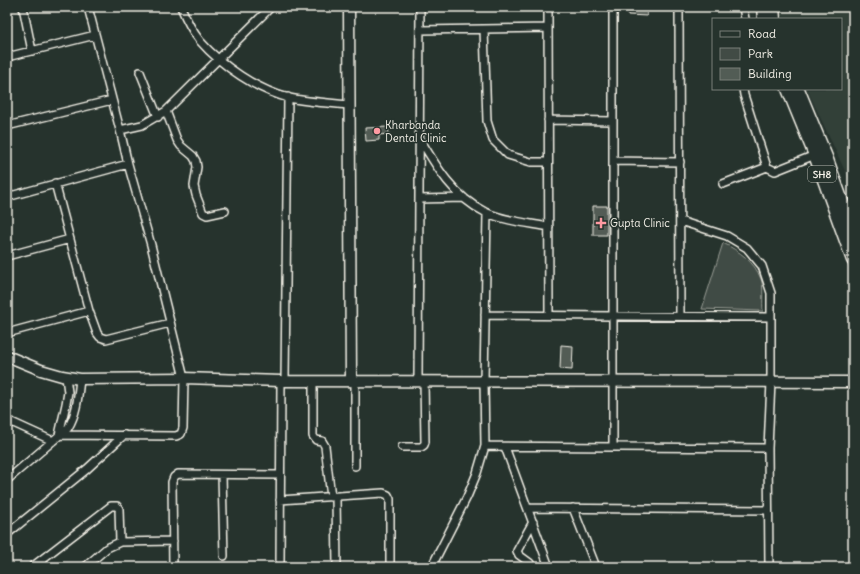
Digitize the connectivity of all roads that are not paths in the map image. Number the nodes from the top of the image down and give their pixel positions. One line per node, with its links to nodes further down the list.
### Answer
1 (23, 7): 22 (street)
2 (88, 7): 21 (street)
3 (181, 7): 24 (street)
4 (271, 7): 24 (street)
5 (312, 7): 6 (street)
6 (316, 7)
7 (349, 7): 31 (street)
8 (420, 7): 20 (street)
9 (548, 7): 18 (street)
10 (614, 7): 35 (street)
11 (680, 7): 42 (street)
12 (744, 7): 15 (street)
13 (763, 7): 16 (main road)
14 (773, 7): 17 (main road)
15 (745, 18)
16 (764, 18)
17 (774, 18)
18 (548, 28): 19 (street); 34 (street)
19 (484, 29): 20 (street); 41 (street)
20 (420, 30): 38 (street)
21 (95, 35): 22 (street); 30 (street)
22 (32, 51): 23 (street)
23 (7, 57)
24 (218, 59): 29 (street); 32 (street)
25 (140, 72): 33 (street)
26 (743, 90): 44 (street)
27 (788, 90): 39 (main road, SH8)
28 (798, 90): 39 (main road, SH8)
29 (288, 97): 31 (street); 70 (street)
30 (112, 100): 36 (street); 37 (street)
31 (350, 104): 72 (street)
32 (166, 111): 33 (street); 50 (street)
33 (158, 117): 37 (street)
34 (548, 120): 35 (street); 41 (street)
35 (613, 121): 40 (street)
36 (7, 126)
37 (120, 130): 43 (street)
38 (420, 139): 48 (street); 49 (street)
39 (819, 158): 44 (street); 54 (main road, SH8); 57 (main road, SH8)
40 (613, 161): 42 (street); 61 (street)
41 (548, 162): 53 (street)
42 (680, 162): 52 (street)
43 (128, 164): 45 (street); 64 (street)
44 (767, 167): 46 (street)
45 (55, 183): 47 (street); 55 (street)
46 (724, 184)
47 (7, 197)
48 (464, 198): 49 (street); 51 (street)
49 (419, 199): 73 (street)
50 (225, 211)
51 (487, 213): 53 (street); 59 (street)
52 (680, 221): 62 (street); 63 (street)
53 (549, 227): 60 (street)
54 (853, 232)
55 (70, 239): 56 (street); 58 (street)
56 (7, 256)
57 (853, 260)
58 (89, 311): 64 (street); 65 (street)
59 (485, 315): 60 (street); 74 (street)
60 (549, 315): 61 (street)
61 (613, 316): 62 (street); 75 (street)
62 (680, 316): 63 (street)
63 (771, 317): 76 (street)
64 (170, 323): 68 (street)
65 (7, 333)
66 (7, 356): 67 (street)
67 (66, 377): 69 (street); 78 (street)
68 (184, 378): 69 (street); 70 (street); 82 (street)
69 (80, 379): 79 (street)
70 (283, 381): 71 (street); 91 (street)
71 (312, 381): 72 (street); 93 (street)
72 (353, 381): 73 (street); 89 (street)
73 (421, 381): 74 (street); 85 (street)
74 (484, 381): 75 (street); 84 (street)
75 (613, 382): 76 (street); 87 (street)
76 (771, 382): 77 (street); 88 (street)
77 (853, 382)
78 (68, 392): 79 (street); 81 (street)
79 (78, 394): 81 (street)
80 (7, 420): 83 (street)
81 (59, 435): 82 (street); 83 (street)
82 (124, 435): 99 (street)
83 (54, 441): 92 (street)
84 (485, 446): 86 (street); 112 (street)
85 (402, 447)
86 (505, 447): 87 (street); 95 (street)
87 (613, 447): 88 (street)
88 (768, 448): 97 (street)
89 (355, 466)
90 (222, 475): 91 (street); 100 (street); 102 (street)
91 (280, 475): 94 (street)
92 (7, 480)
93 (334, 497): 94 (street); 110 (street); 111 (street)
94 (280, 500): 109 (street)
95 (528, 508): 96 (street); 98 (street)
96 (573, 508): 97 (street); 114 (street)
97 (768, 510): 115 (street)
98 (533, 522): 104 (street); 113 (street)
99 (7, 534)
100 (173, 541): 101 (street); 108 (street)
101 (120, 542): 103 (street); 107 (street)
102 (224, 556)
103 (41, 560): 105 (street); 106 (street)
104 (530, 563)
105 (32, 567)
106 (46, 567)
107 (85, 567)
108 (173, 567)
109 (280, 567)
110 (337, 567)
111 (390, 567)
112 (432, 567)
113 (549, 567)
114 (596, 567)
115 (769, 567)

